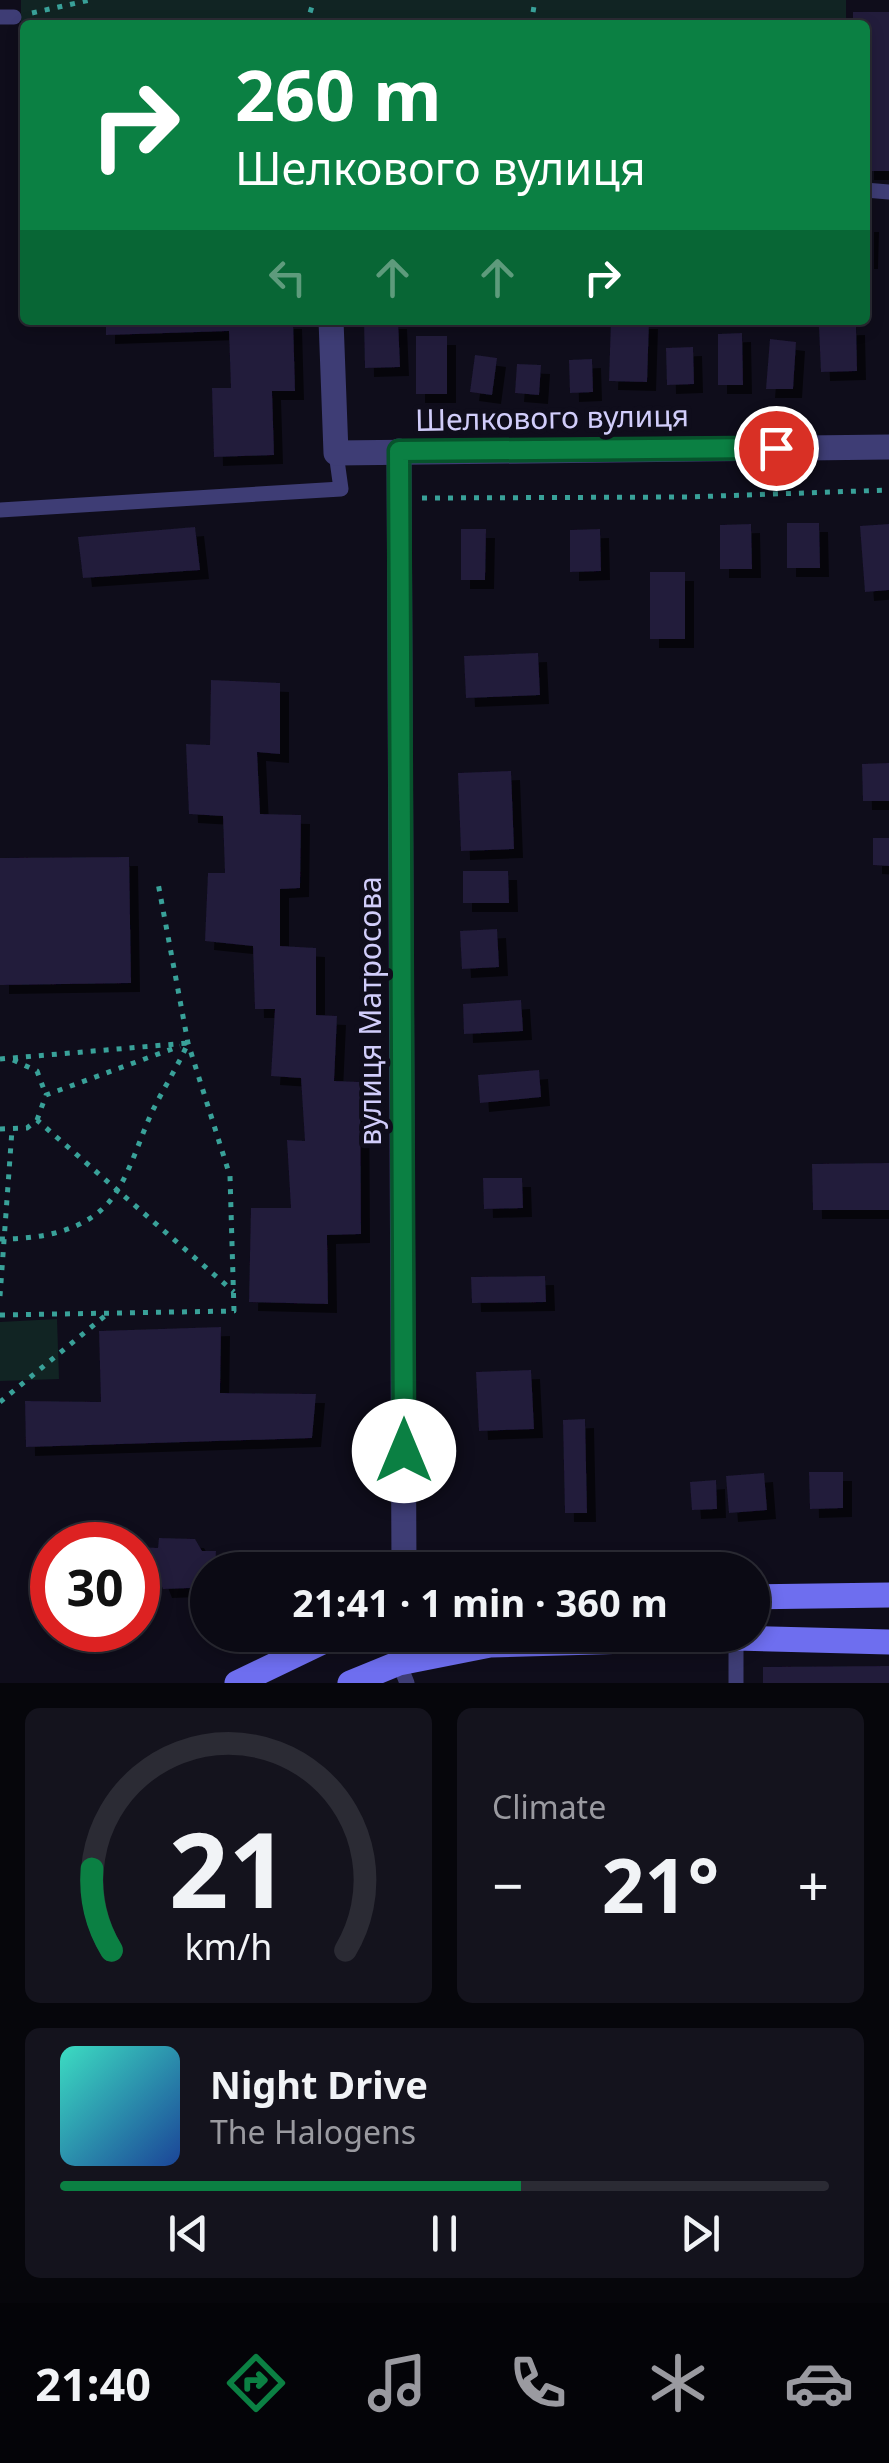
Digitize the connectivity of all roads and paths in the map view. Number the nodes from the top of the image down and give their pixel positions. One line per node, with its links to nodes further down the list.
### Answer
1 (90, 0): 2 (path)
2 (7, 17)
3 (332, 325): 6 (street)
4 (889, 446): 5 (street, Шелкового вулиця)
5 (399, 451): 6 (street, Шелкового вулиця); 8 (street, вулиця Матросова)
6 (336, 453): 9 (lane)
7 (889, 490): 8 (path)
8 (400, 498): 25 (street, вулиця Матросова)
9 (0, 510)
10 (158, 882): 11 (path)
11 (188, 1043): 12 (path); 13 (path); 17 (path); 19 (path)
12 (0, 1059): 13 (path)
13 (46, 1096): 14 (path)
14 (37, 1120): 16 (path); 17 (path)
15 (0, 1129): 16 (path)
16 (12, 1130): 18 (path)
17 (117, 1192): 18 (path); 19 (path)
18 (2, 1239): 20 (path)
19 (234, 1292): 21 (path)
20 (0, 1296)
21 (108, 1313): 22 (path); 24 (path)
22 (0, 1315)
23 (0, 1392): 24 (path)
24 (1, 1402)
25 (404, 1552)
26 (889, 1595): 27 (street)
27 (770, 1598)
28 (770, 1639): 29 (street)
29 (889, 1642)
30 (302, 1652): 34 (street)
31 (468, 1652): 33 (street)
32 (736, 1652): 36 (lane)
33 (403, 1673): 35 (street)
34 (237, 1683)
35 (350, 1683)
36 (736, 1683)

